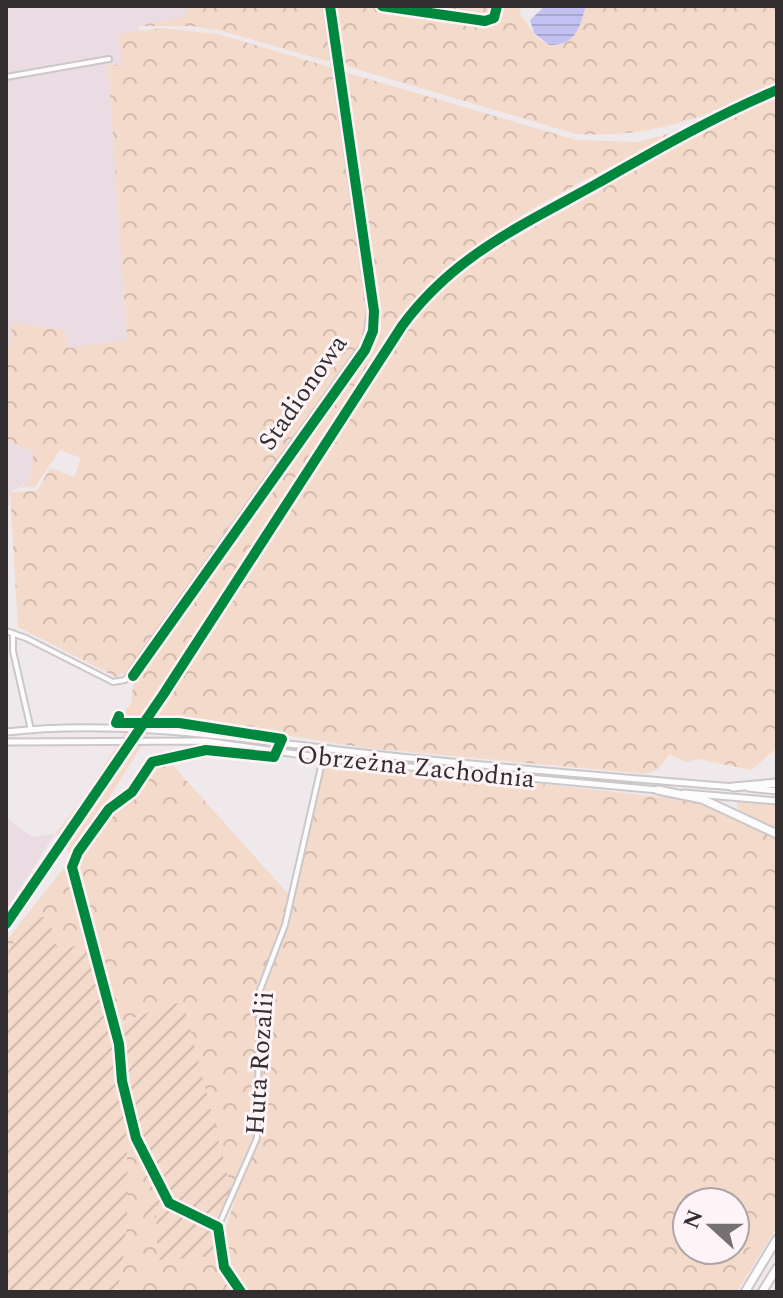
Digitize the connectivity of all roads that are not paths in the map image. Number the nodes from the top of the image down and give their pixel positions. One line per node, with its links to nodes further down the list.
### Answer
1 (326, 6): 5 (street, Stadionowa)
2 (109, 59): 3 (street)
3 (6, 77)
4 (6, 631): 5 (street)
5 (13, 633): 6 (street)
6 (31, 730): 7 (street, Obrzeżna Zachodnia); 11 (street, Obrzeżna Zachodnia)
7 (6, 732)
8 (6, 742): 9 (street, Obrzeżna Zachodnia)
9 (323, 758): 12 (street, Obrzeżna Zachodnia); 16 (street, Huta Rozalii)
10 (777, 783): 11 (highway)
11 (733, 787): 13 (street, Obrzeżna Zachodnia)
12 (658, 790): 14 (street, Obrzeżna Zachodnia); 15 (highway)
13 (777, 791)
14 (777, 801)
15 (777, 834)
16 (115, 1032)
17 (777, 1239): 19 (highway)
18 (777, 1268): 20 (highway)
19 (745, 1292)
20 (762, 1292)

